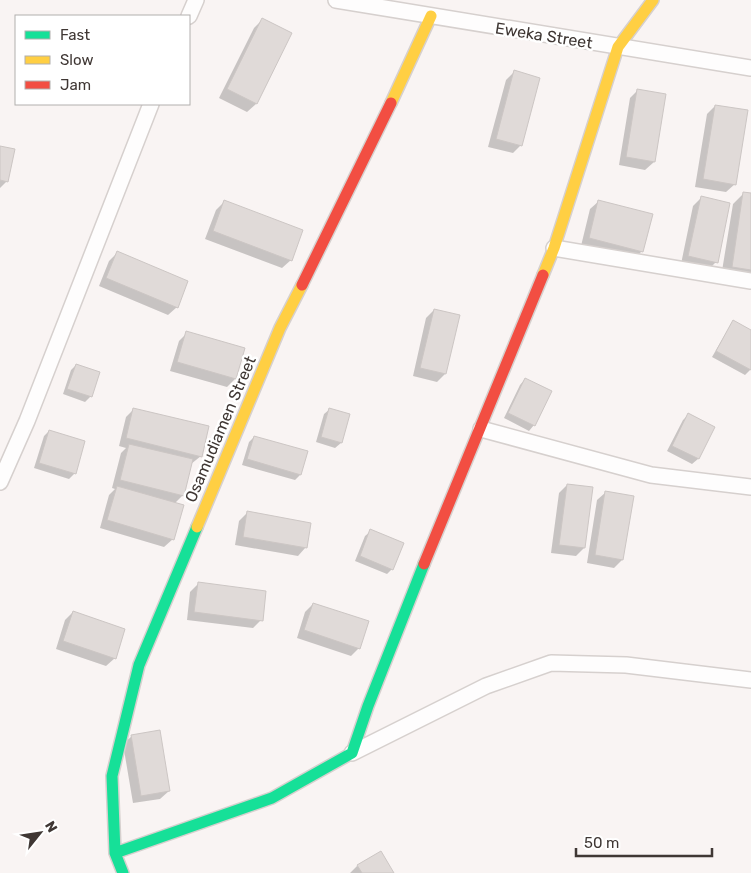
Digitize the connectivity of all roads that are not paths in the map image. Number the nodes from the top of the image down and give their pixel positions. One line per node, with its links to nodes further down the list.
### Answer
1 (196, 0): 4 (street)
2 (336, 0): 5 (street, Eweka Street)
3 (653, 0): 6 (street)
4 (189, 15)
5 (431, 16): 6 (street, Eweka Street); 16 (street, Osamudiamen Street)
6 (618, 47): 7 (street, Eweka Street); 9 (street)
7 (751, 68)
8 (151, 105): 12 (street)
9 (554, 248): 10 (street); 11 (street)
10 (751, 281)
11 (480, 429): 13 (street); 15 (street)
12 (0, 482)
13 (751, 487)
14 (751, 680): 15 (street)
15 (352, 753): 16 (street)
16 (115, 853): 17 (street, Osamudiamen Street)
17 (123, 873)

